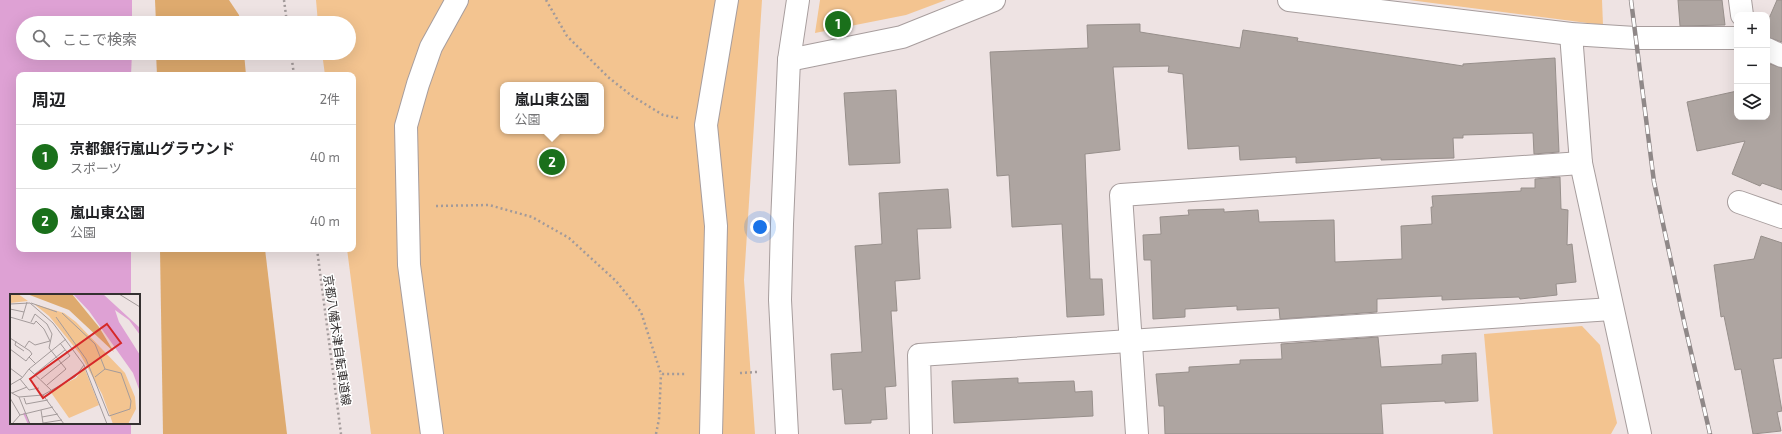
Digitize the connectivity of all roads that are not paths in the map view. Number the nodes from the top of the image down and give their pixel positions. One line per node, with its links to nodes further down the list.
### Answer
1 (457, 0): 18 (street)
2 (727, 0): 19 (street)
3 (798, 0): 12 (street)
4 (994, 0): 12 (street)
5 (1289, 0): 8 (street)
6 (1740, 0): 7 (street)
7 (1742, 12)
8 (1571, 34): 9 (street); 13 (street)
9 (1734, 38)
10 (1770, 50): 11 (street)
11 (1782, 56)
12 (789, 60): 20 (street)
13 (1581, 163): 16 (street); 17 (street)
14 (1739, 202): 15 (street)
15 (1782, 217)
16 (1612, 309): 17 (street); 23 (street)
17 (1131, 341): 21 (street); 22 (street)
18 (432, 434)
19 (711, 434)
20 (787, 434)
21 (921, 434)
22 (1137, 434)
23 (1640, 434)

